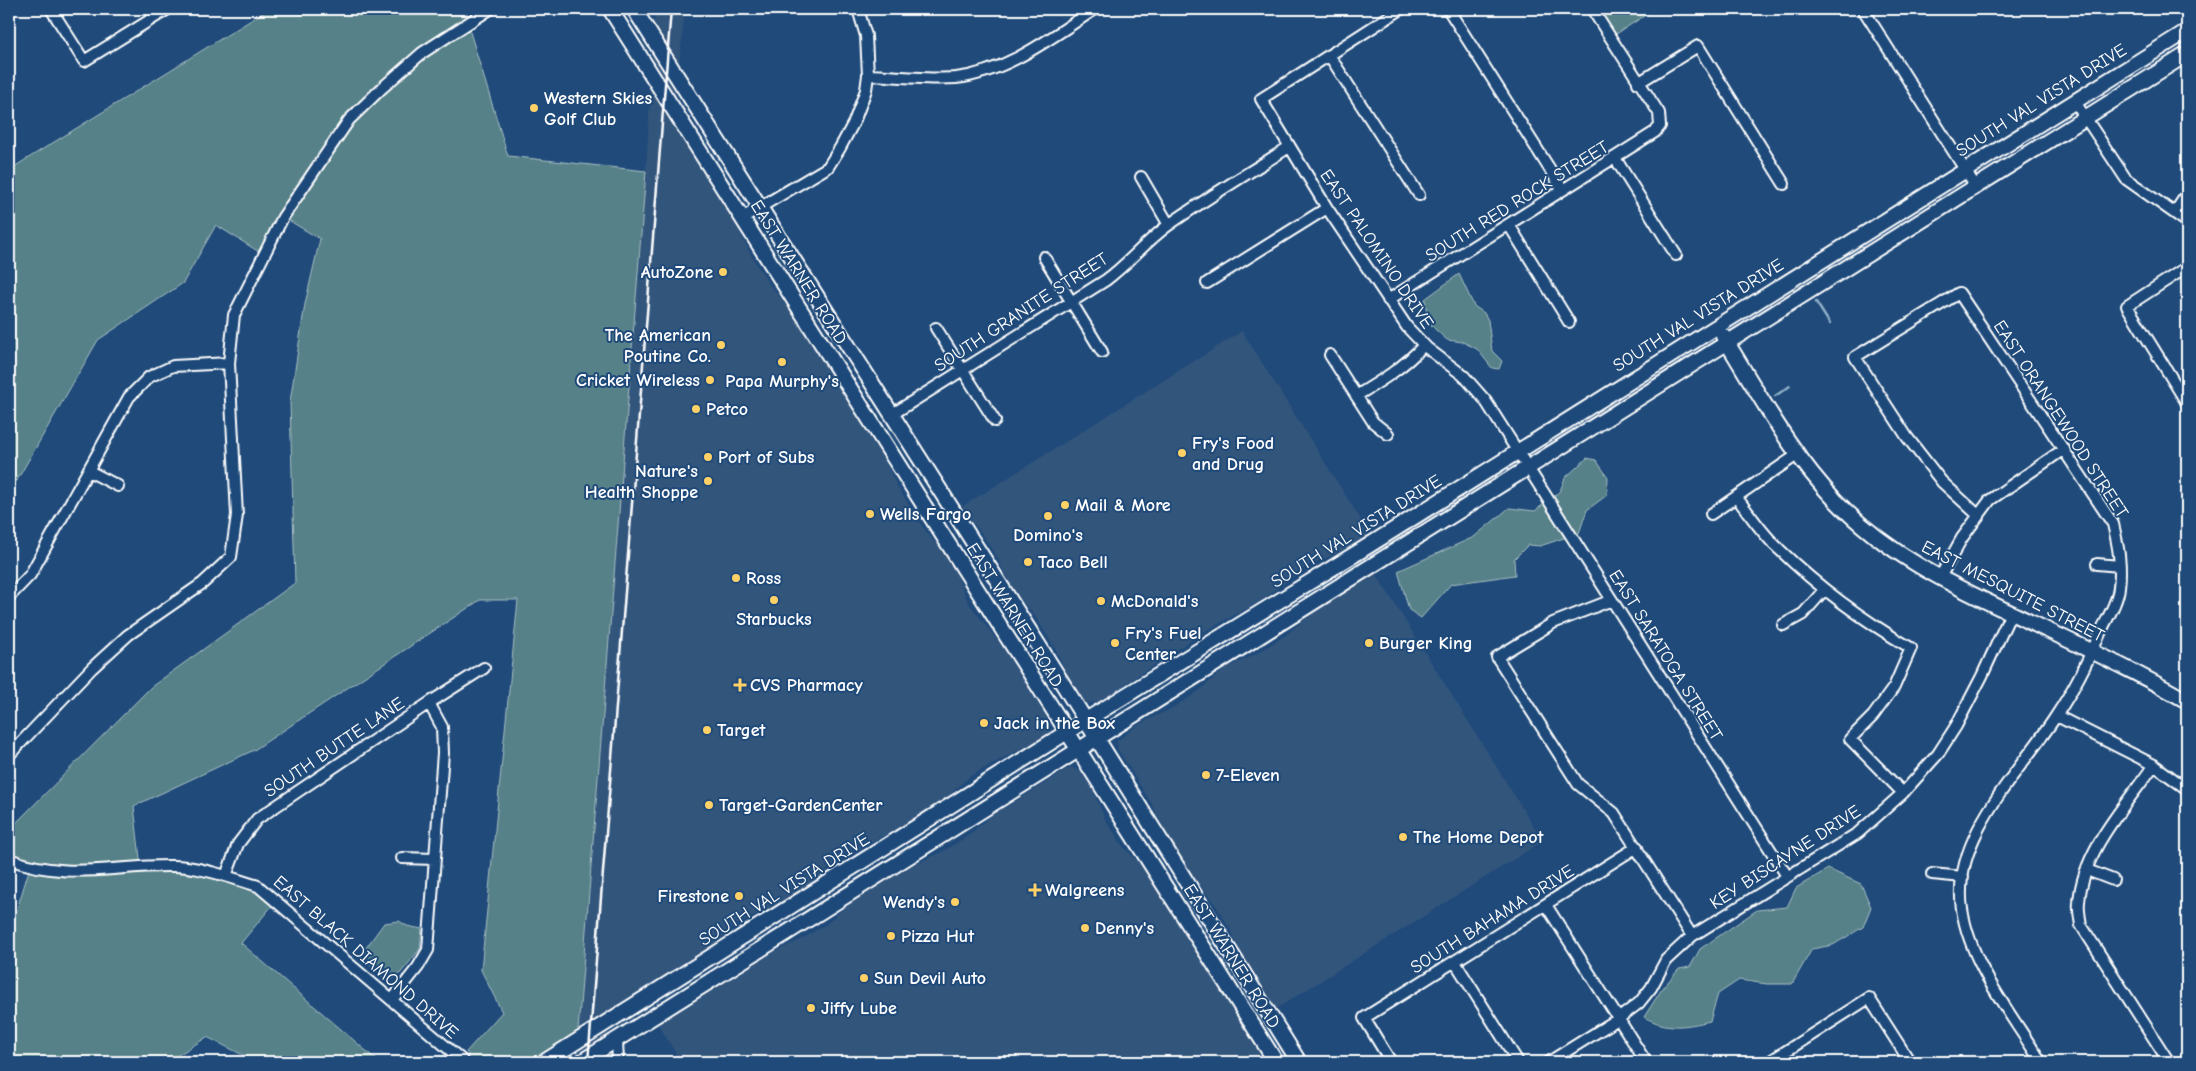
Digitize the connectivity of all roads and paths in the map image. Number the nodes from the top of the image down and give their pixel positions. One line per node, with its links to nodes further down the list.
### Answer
1 (51, 9): 2 (street)
2 (168, 9)
3 (490, 9): 51 (street)
4 (610, 9): 31 (main road, EAST WARNER ROAD)
5 (634, 9): 28 (main road, EAST WARNER ROAD)
6 (858, 9): 15 (street)
7 (1095, 9): 15 (street)
8 (1400, 9): 14 (street)
9 (1448, 9): 25 (street)
10 (1592, 9): 16 (street)
11 (1863, 9): 21 (street)
12 (2187, 31): 17 (main road, SOUTH VAL VISTA DRIVE)
13 (2187, 54): 18 (main road)
14 (1329, 55): 19 (street, EAST PALOMINO DRIVE); 27 (street)
15 (868, 75): 28 (street)
16 (1638, 83): 20 (street, SOUTH RED ROCK STREET); 23 (street)
17 (2074, 102): 18 (street); 21 (main road, SOUTH VAL VISTA DRIVE)
18 (2085, 118): 24 (main road); 30 (street)
19 (1289, 147): 29 (street, EAST PALOMINO DRIVE); 33 (street, SOUTH GRANITE STREET)
20 (1615, 158): 25 (street, SOUTH RED ROCK STREET); 35 (street)
21 (1966, 170): 24 (street); 44 (main road, SOUTH VAL VISTA DRIVE)
22 (1141, 177): 33 (street)
23 (1784, 184)
24 (1976, 186): 46 (main road)
25 (1563, 190): 34 (street, SOUTH RED ROCK STREET)
26 (2187, 194): 30 (street)
27 (1419, 195)
28 (759, 207): 31 (street); 39 (main road, EAST WARNER ROAD)
29 (1327, 208): 38 (street); 41 (street, EAST PALOMINO DRIVE)
30 (2175, 212): 32 (street)
31 (742, 218): 40 (main road, EAST WARNER ROAD)
32 (2187, 222)
33 (1169, 225): 42 (street, SOUTH GRANITE STREET)
34 (1509, 225): 41 (street, SOUTH RED ROCK STREET); 43 (street)
35 (1676, 255)
36 (1044, 257): 42 (street)
37 (2187, 267): 54 (street)
38 (1207, 282)
39 (807, 283): 40 (main road); 55 (main road, EAST WARNER ROAD)
40 (790, 294): 50 (main road, EAST WARNER ROAD)
41 (1388, 300): 47 (street, EAST PALOMINO DRIVE)
42 (1071, 303): 48 (street); 52 (street, SOUTH GRANITE STREET)
43 (1569, 322)
44 (1717, 325): 46 (main road, EAST MESQUITE STREET); 59 (main road, SOUTH VAL VISTA DRIVE)
45 (936, 328): 52 (street)
46 (1728, 343): 60 (main road, EAST MESQUITE STREET); 61 (main road)
47 (1424, 345): 53 (street); 59 (street, EAST PALOMINO DRIVE)
48 (1102, 352)
49 (1330, 355): 53 (street)
50 (834, 361): 55 (main road); 68 (main road, EAST WARNER ROAD)
51 (229, 363): 62 (street); 88 (street)
52 (964, 369): 55 (street, SOUTH GRANITE STREET); 56 (street)
53 (1356, 396): 57 (street)
54 (2187, 403)
55 (891, 415): 67 (main road, EAST WARNER ROAD)
56 (995, 420)
57 (1388, 434)
58 (2064, 449): 66 (street); 66 (street, EAST ORANGEWOOD STREET); 70 (street, EAST ORANGEWOOD STREET)
59 (1518, 451): 61 (street, EAST SARATOGA STREET); 74 (main road, SOUTH VAL VISTA DRIVE)
60 (1797, 454): 64 (street); 71 (main road, EAST MESQUITE STREET)
61 (1529, 468): 75 (street, EAST SARATOGA STREET); 77 (main road)
62 (88, 470): 63 (street); 73 (street)
63 (118, 486)
64 (1736, 497): 65 (street); 72 (street)
65 (1711, 514)
66 (1978, 515): 71 (street)
67 (960, 523): 68 (main road); 84 (main road, EAST WARNER ROAD)
68 (943, 535): 85 (main road, EAST WARNER ROAD)
69 (2097, 564): 70 (street)
70 (2120, 566): 79 (street, EAST ORANGEWOOD STREET)
71 (1939, 579): 76 (main road, EAST MESQUITE STREET)
72 (1824, 590): 78 (street); 91 (street)
73 (9, 597)
74 (1280, 600): 77 (main road); 84 (main road, SOUTH VAL VISTA DRIVE)
75 (1612, 600): 92 (street); 99 (street, EAST SARATOGA STREET)
76 (2011, 613): 79 (main road, EAST MESQUITE STREET); 91 (street, KEY BISCAYNE DRIVE)
77 (1290, 618): 86 (main road)
78 (1783, 625)
79 (2092, 652): 81 (main road, EAST MESQUITE STREET); 83 (street, EAST ORANGEWOOD STREET)
80 (484, 668): 82 (street, SOUTH BUTTE LANE)
81 (2187, 701)
82 (429, 703): 95 (street); 98 (street, SOUTH BUTTE LANE)
83 (2057, 716): 89 (street); 100 (street, EAST ORANGEWOOD STREET)
84 (1086, 720): 85 (main road, SOUTH VAL VISTA DRIVE); 86 (main road, EAST WARNER ROAD)
85 (1066, 732): 87 (main road, EAST WARNER ROAD); 102 (main road, SOUTH VAL VISTA DRIVE)
86 (1098, 739): 87 (main road); 103 (main road, EAST WARNER ROAD)
87 (1078, 751): 104 (main road); 106 (main road, EAST WARNER ROAD)
88 (9, 755)
89 (2154, 765): 90 (street); 96 (street)
90 (2187, 789)
91 (1903, 793): 99 (street, KEY BISCAYNE DRIVE)
92 (1637, 847): 105 (street, SOUTH BAHAMA DRIVE); 107 (street)
93 (402, 858): 95 (street)
94 (9, 859): 98 (street, EAST BLACK DIAMOND DRIVE)
95 (435, 859): 110 (street)
96 (2087, 870): 101 (street); 129 (street)
97 (1932, 874): 100 (street)
98 (226, 876): 110 (street, EAST BLACK DIAMOND DRIVE)
99 (1787, 876): 107 (street, KEY BISCAYNE DRIVE)
100 (1963, 877): 128 (street, EAST ORANGEWOOD STREET)
101 (2113, 880)
102 (824, 886): 104 (main road); 111 (main road, SOUTH VAL VISTA DRIVE)
103 (1195, 896): 106 (main road); 109 (main road, EAST WARNER ROAD)
104 (835, 903): 113 (main road)
105 (1546, 905): 108 (street, SOUTH BAHAMA DRIVE); 114 (street)
106 (1178, 906): 112 (main road, EAST WARNER ROAD)
107 (1692, 936): 114 (street, KEY BISCAYNE DRIVE)
108 (1455, 962): 123 (street, SOUTH BAHAMA DRIVE); 124 (street)
109 (1258, 997): 112 (main road); 122 (main road, EAST WARNER ROAD)
110 (392, 1000): 117 (street, EAST BLACK DIAMOND DRIVE)
111 (640, 1002): 113 (main road); 118 (main road, SOUTH VAL VISTA DRIVE)
112 (1242, 1007): 121 (main road, EAST WARNER ROAD)
113 (651, 1019): 115 (main road)
114 (1618, 1019): 125 (street, KEY BISCAYNE DRIVE); 126 (street)
115 (617, 1040): 119 (main road); 120 (street)
116 (1774, 1061): 127 (street)
117 (464, 1062)
118 (544, 1062)
119 (581, 1062)
120 (618, 1062)
121 (1276, 1062)
122 (1299, 1062)
123 (1391, 1062)
124 (1518, 1062)
125 (1549, 1062)
126 (1646, 1062)
127 (1910, 1062)
128 (2041, 1062)
129 (2169, 1062)

